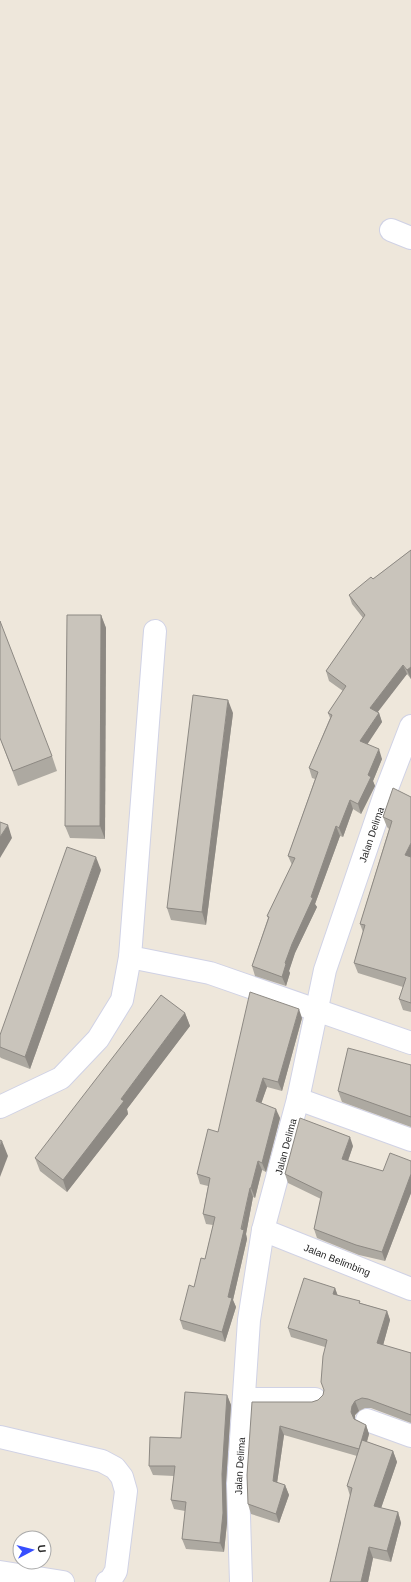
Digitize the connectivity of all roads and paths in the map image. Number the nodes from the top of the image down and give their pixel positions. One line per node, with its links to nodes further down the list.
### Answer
1 (391, 230): 2 (street)
2 (411, 238)
3 (155, 631): 5 (street)
4 (411, 726): 6 (street, Jalan Delima)
5 (130, 957): 6 (street); 9 (street)
6 (317, 1011): 7 (street); 8 (street, Jalan Delima)
7 (411, 1043)
8 (298, 1099): 10 (street); 11 (street, Jalan Delima)
9 (0, 1106)
10 (411, 1140)
11 (263, 1230): 12 (street, Jalan Belimbing); 13 (street, Jalan Delima)
12 (411, 1289)
13 (244, 1399): 14 (street); 21 (street, Jalan Delima)
14 (315, 1399)
15 (367, 1420): 16 (street)
16 (411, 1436)
17 (0, 1437): 20 (street)
18 (0, 1572): 19 (street)
19 (63, 1582)
20 (107, 1582)
21 (241, 1582)

